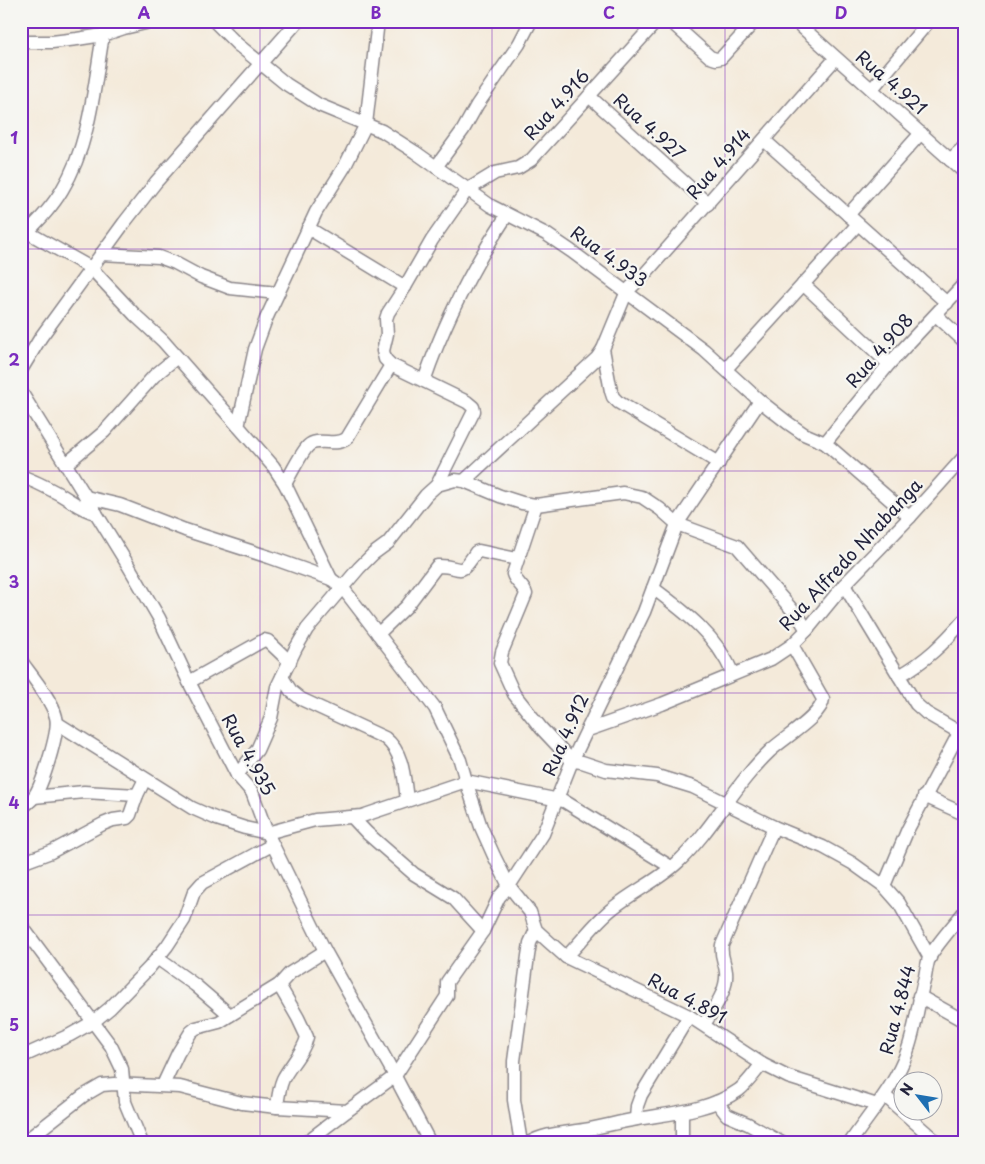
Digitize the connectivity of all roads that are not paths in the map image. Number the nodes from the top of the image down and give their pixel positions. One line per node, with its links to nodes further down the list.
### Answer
1 (154, 21): 11 (street)
2 (214, 21): 14 (street, Rua 4.933)
3 (298, 21): 14 (street)
4 (378, 21): 17 (street)
5 (531, 21): 22 (street)
6 (657, 21): 16 (street, Rua 4.916)
7 (670, 21): 8 (street)
8 (756, 21)
9 (795, 21): 13 (street, Rua 4.921)
10 (929, 21): 15 (street)
11 (102, 35): 12 (street); 30 (street)
12 (21, 42)
13 (836, 58): 15 (street, Rua 4.921); 19 (street, Rua 4.914)
14 (260, 64): 17 (street, Rua 4.933); 31 (street)
15 (872, 89): 18 (street, Rua 4.921)
16 (589, 96): 24 (street, Rua 4.916); 25 (street, Rua 4.927)
17 (366, 124): 22 (street, Rua 4.933); 29 (street)
18 (921, 133): 21 (street, Rua 4.921); 27 (street)
19 (764, 140): 25 (street, Rua 4.914); 27 (street)
20 (964, 146): 21 (street)
21 (950, 160): 23 (street, Rua 4.921)
22 (436, 167): 24 (street, Rua 4.933)
23 (964, 172)
24 (467, 190): 26 (street, Rua 4.933); 35 (street)
25 (708, 204): 36 (street, Rua 4.914)
26 (507, 215): 36 (street, Rua 4.933); 47 (street)
27 (848, 215): 28 (street)
28 (858, 224): 33 (street); 38 (street)
29 (308, 228): 35 (street); 37 (street)
30 (24, 235): 32 (street)
31 (101, 254): 32 (street); 37 (street)
32 (91, 268): 42 (street); 46 (street)
33 (803, 284): 43 (street); 45 (street)
34 (964, 284): 38 (street, Rua 4.908)
35 (405, 287): 44 (street)
36 (627, 291): 41 (street); 45 (street, Rua 4.933)
37 (277, 293): 50 (street)
38 (947, 303): 39 (street, Rua 4.908)
39 (936, 314): 40 (street); 43 (street, Rua 4.908)
40 (964, 341)
41 (603, 349): 53 (street); 56 (street)
42 (177, 357): 50 (street); 54 (street)
43 (889, 364): 51 (street, Rua 4.908)
44 (391, 366): 47 (street); 57 (street)
45 (726, 369): 49 (street, Rua 4.933)
46 (21, 370)
47 (424, 382): 58 (street)
48 (21, 392): 54 (street, Rua 4.935)
49 (760, 401): 51 (street, Rua 4.933); 53 (street, Rua 4.912)
50 (238, 426): 57 (street)
51 (826, 442): 62 (street, Rua 4.933)
52 (964, 457): 62 (street, Rua Alfredo Nhabanga)
53 (719, 463): 63 (street, Rua 4.912)
54 (66, 464): 59 (street, Rua 4.935)
55 (21, 476): 61 (street)
56 (464, 481): 58 (street); 60 (street)
57 (285, 484): 65 (street)
58 (437, 485): 67 (street)
59 (86, 497): 61 (street, Rua 4.935); 65 (street)
60 (536, 505): 63 (street); 64 (street)
61 (96, 513): 78 (street, Rua 4.935)
62 (910, 517): 66 (street, Rua Alfredo Nhabanga)
63 (677, 524): 68 (street, Rua 4.912); 70 (street)
64 (517, 560): 71 (street); 82 (street)
65 (331, 579): 67 (street, Rua 4.891)
66 (844, 586): 70 (street, Rua Alfredo Nhabanga); 76 (street)
67 (342, 588): 71 (street, Rua 4.891); 74 (street)
68 (653, 588): 75 (street); 80 (street, Rua 4.912)
69 (964, 620): 76 (street)
70 (807, 630): 72 (street, Rua Alfredo Nhabanga)
71 (378, 634): 85 (street, Rua 4.891)
72 (792, 645): 75 (street, Rua Alfredo Nhabanga); 91 (street)
73 (21, 661): 79 (street)
74 (290, 662): 77 (street); 78 (street)
75 (733, 674): 80 (street, Rua Alfredo Nhabanga)
76 (899, 676): 81 (street)
77 (282, 677): 83 (street); 89 (street)
78 (189, 682): 83 (street, Rua 4.935)
79 (57, 724): 84 (street); 88 (street)
80 (588, 730): 82 (street, Rua 4.912)
81 (962, 734): 87 (street)
82 (572, 761): 90 (street, Rua 4.912); 91 (street)
83 (237, 775): 96 (street, Rua 4.935)
84 (145, 779): 86 (street); 96 (street)
85 (466, 781): 89 (street); 90 (street); 100 (street, Rua 4.891)
86 (137, 795): 88 (street); 98 (street)
87 (924, 796): 93 (street); 101 (street)
88 (34, 797): 92 (street)
89 (407, 800): 94 (street)
90 (558, 801): 99 (street); 100 (street, Rua 4.912)
91 (727, 803): 95 (street); 99 (street)
92 (21, 808)
93 (964, 814)
94 (352, 817): 96 (street); 105 (street)
95 (774, 826): 101 (street); 116 (street)
96 (266, 833): 97 (street, Rua 4.935)
97 (272, 845): 106 (street, Rua 4.935); 108 (street)
98 (21, 863)
99 (671, 868): 107 (street)
100 (509, 886): 104 (street, Rua 4.891); 105 (street, Rua 4.912)
101 (884, 886): 109 (street)
102 (964, 912): 109 (street, Rua 4.844)
103 (21, 926): 115 (street)
104 (536, 930): 107 (street, Rua 4.891); 132 (street)
105 (483, 931): 119 (street, Rua 4.912)
106 (325, 950): 110 (street); 119 (street, Rua 4.935)
107 (566, 957): 113 (street, Rua 4.891)
108 (157, 958): 112 (street); 115 (street)
109 (930, 958): 111 (street, Rua 4.844)
110 (279, 985): 112 (street); 124 (street)
111 (920, 996): 114 (street); 122 (street, Rua 4.844)
112 (230, 1015): 121 (street)
113 (690, 1016): 116 (street, Rua 4.891); 127 (street)
114 (964, 1021)
115 (93, 1022): 117 (street); 120 (street)
116 (704, 1025): 118 (street, Rua 4.891)
117 (21, 1057)
118 (762, 1064): 122 (street, Rua 4.891); 123 (street)
119 (395, 1076): 125 (street); 131 (street, Rua 4.935)
120 (123, 1085): 121 (street); 128 (street); 129 (street)
121 (163, 1085): 124 (street)
122 (881, 1100): 136 (street, Rua 4.844); 137 (street)
123 (717, 1102): 126 (street); 135 (street)
124 (278, 1107): 125 (street)
125 (347, 1111): 130 (street)
126 (682, 1113): 127 (street); 134 (street)
127 (636, 1119): 133 (street)
128 (23, 1143)
129 (142, 1143)
130 (305, 1143)
131 (430, 1143)
132 (522, 1143)
133 (529, 1143)
134 (682, 1143)
135 (782, 1143)
136 (850, 1143)
137 (938, 1143)

